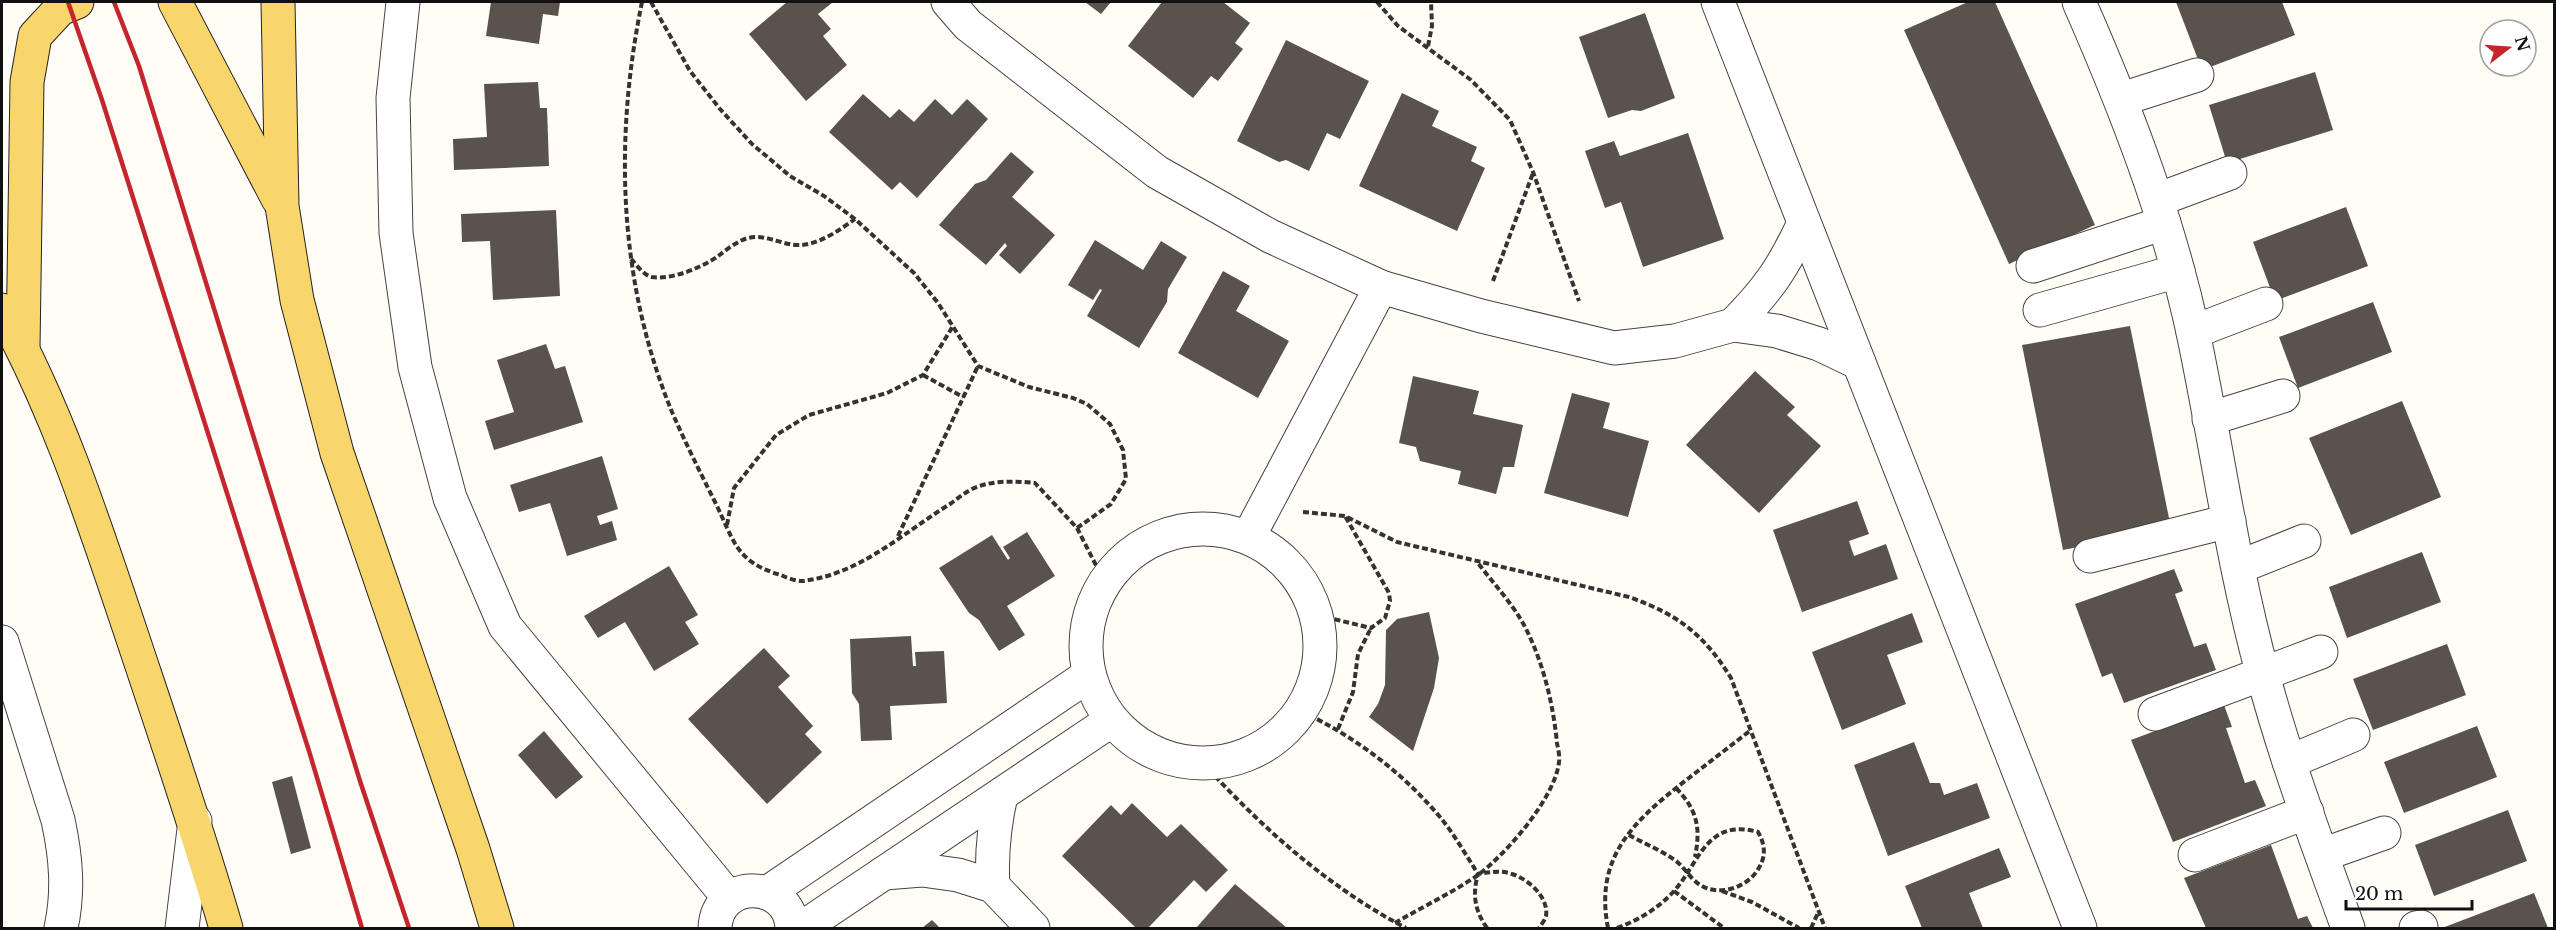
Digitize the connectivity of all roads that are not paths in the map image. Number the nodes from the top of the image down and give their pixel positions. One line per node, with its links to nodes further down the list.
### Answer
1 (77, 2): 22 (main road)
2 (175, 2): 11 (main road)
3 (278, 2): 11 (main road)
4 (403, 2): 50 (street)
5 (948, 2): 16 (street)
6 (1718, 2): 13 (street)
7 (2079, 2): 9 (street)
8 (2197, 75): 9 (street)
9 (2122, 99): 12 (street)
10 (2230, 173): 12 (street)
11 (282, 206): 54 (main road)
12 (2160, 212): 14 (street); 15 (street)
13 (1804, 223): 20 (street); 23 (street)
14 (2033, 266)
15 (2178, 271): 19 (street); 21 (street)
16 (1381, 287): 20 (street); 27 (street)
17 (2266, 304): 21 (street)
18 (2, 310): 22 (main road)
19 (2040, 310)
20 (1733, 325): 23 (street)
21 (2193, 332): 25 (street)
22 (23, 349): 42 (main road)
23 (1859, 363): 58 (street)
24 (2284, 406): 25 (street)
25 (2211, 429): 26 (street)
26 (2229, 520): 29 (street); 30 (street)
27 (1252, 538): 34 (street); 36 (street)
28 (2304, 540): 30 (street)
29 (2090, 556)
30 (2239, 567): 33 (street)
31 (2, 642): 51 (street)
32 (2321, 651): 33 (street)
33 (2262, 674): 35 (street); 38 (street)
34 (1089, 675): 36 (street); 39 (street)
35 (2155, 714)
36 (1112, 720): 40 (street)
37 (2353, 735): 38 (street)
38 (2289, 762): 41 (street)
39 (921, 789): 43 (street); 49 (street)
40 (1001, 795): 43 (street); 48 (street)
41 (2307, 812): 45 (street); 46 (street)
42 (195, 821): 52 (street); 53 (main road)
43 (949, 830): 47 (street)
44 (2384, 833): 46 (street)
45 (2195, 855)
46 (2322, 855): 59 (street)
47 (885, 873): 48 (street); 56 (street)
48 (993, 886): 57 (street)
49 (767, 893): 50 (street); 55 (street)
50 (717, 920)
51 (61, 928)
52 (182, 928)
53 (226, 928)
54 (497, 928)
55 (792, 928)
56 (802, 928)
57 (1033, 928)
58 (2080, 928)
59 (2348, 928)

